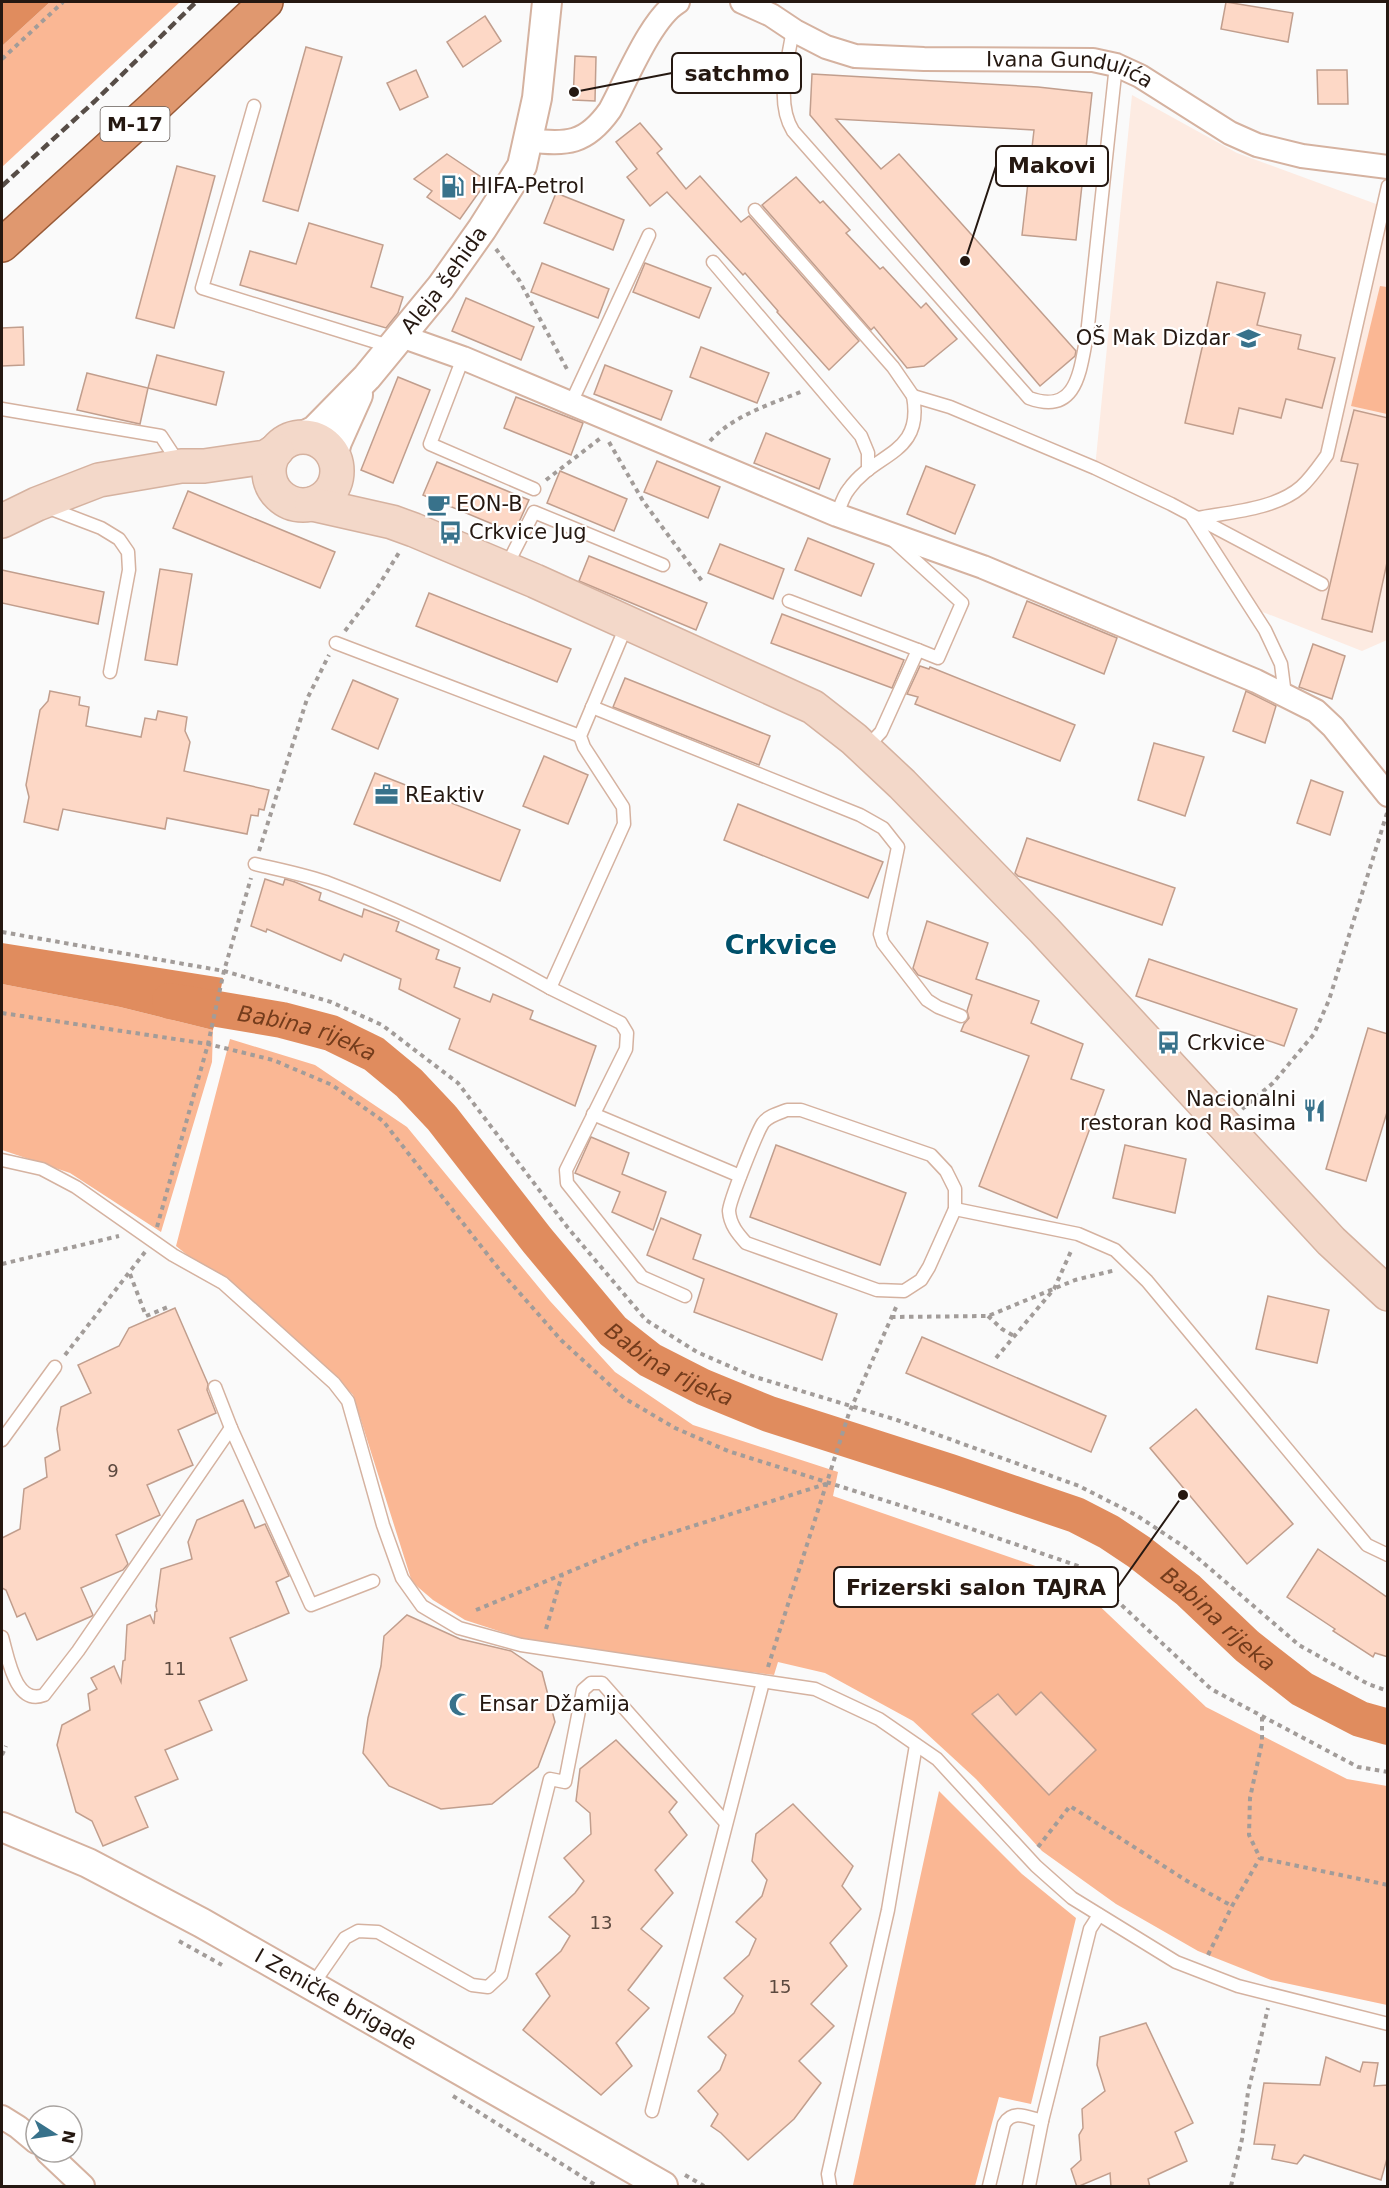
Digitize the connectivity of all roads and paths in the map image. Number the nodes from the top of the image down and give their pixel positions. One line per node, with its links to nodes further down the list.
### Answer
1 (63, 2): 7 (path)
2 (266, 2): 16 (highway, M-17)
3 (547, 2): 10 (street, Aleja šehida)
4 (678, 2): 10 (street)
5 (742, 2): 6 (street, Ivana Gundulića)
6 (793, 29): 8 (street, Ivana Gundulića); 8 (lane)
7 (2, 59)
8 (1116, 65): 11 (street, Ivana Gundulića)
9 (254, 106): 18 (lane)
10 (528, 140): 14 (street, Aleja šehida)
11 (1388, 167)
12 (1388, 186): 35 (lane)
13 (755, 210): 23 (lane)
14 (482, 229): 18 (street, Aleja šehida); 22 (path)
15 (649, 235): 22 (lane)
16 (2, 244)
17 (712, 262): 21 (lane)
18 (396, 341): 19 (street); 20 (street, Aleja šehida)
19 (463, 358): 22 (street); 31 (lane)
20 (367, 377): 25 (street, Aleja šehida); 27 (street, Aleja šehida)
21 (818, 385): 26 (path); 29 (lane)
22 (574, 395): 26 (street)
23 (913, 396): 29 (lane); 35 (lane)
24 (2, 409): 28 (lane)
25 (289, 444): 27 (main road); 28 (main road); 30 (main road)
26 (696, 455): 34 (street)
27 (335, 464): 33 (main road); 37 (main road)
28 (193, 466): 30 (main road); 32 (main road)
29 (868, 470): 34 (lane)
30 (273, 487): 33 (main road)
31 (534, 489): 41 (path)
32 (37, 504): 36 (main road); 47 (lane)
33 (312, 504): 37 (main road)
34 (837, 515): 38 (street)
35 (1194, 516): 42 (lane); 48 (lane)
36 (2, 521)
37 (403, 526): 40 (main road); 45 (path)
38 (885, 532): 46 (lane); 48 (street)
39 (663, 565): 40 (lane)
40 (505, 568): 44 (main road)
41 (702, 581)
42 (1322, 584)
43 (789, 602): 46 (lane)
44 (627, 622): 49 (lane); 51 (main road)
45 (336, 643): 50 (lane); 54 (path)
46 (918, 650): 51 (lane)
47 (110, 672)
48 (1285, 695): 52 (street)
49 (592, 707): 50 (lane); 59 (lane)
50 (580, 736): 57 (lane)
51 (865, 749): 62 (main road)
52 (1388, 795)
53 (1388, 812): 62 (path)
54 (255, 864): 56 (path); 57 (lane)
55 (2, 932): 56 (path)
56 (224, 971): 60 (path); 83 (path)
57 (550, 988): 61 (lane)
58 (2, 1013): 60 (path)
59 (961, 1016)
60 (208, 1044): 68 (path); 86 (path)
61 (593, 1113): 64 (lane); 75 (lane)
62 (1224, 1125): 74 (main road)
63 (2, 1160): 66 (lane)
64 (740, 1176): 65 (lane); 73 (lane)
65 (954, 1209): 67 (lane); 73 (lane)
66 (140, 1231): 68 (lane); 69 (path)
67 (1078, 1234): 70 (lane); 72 (path)
68 (154, 1241): 71 (path); 93 (lane)
69 (2, 1264)
70 (1133, 1268): 72 (path); 87 (lane)
71 (130, 1274): 76 (path); 81 (path)
72 (1054, 1289): 77 (path); 79 (path)
73 (904, 1291): 78 (path)
74 (1388, 1294)
75 (685, 1296)
76 (168, 1307)
77 (988, 1316): 78 (path); 79 (path)
78 (891, 1317): 83 (path)
79 (1014, 1336): 80 (path)
80 (996, 1358)
81 (55, 1367): 85 (lane)
82 (215, 1387): 84 (lane)
83 (851, 1406): 86 (path); 94 (path)
84 (231, 1428): 89 (lane); 92 (lane)
85 (2, 1440)
86 (826, 1484): 88 (path); 93 (path); 95 (path)
87 (1388, 1555)
88 (562, 1575): 90 (path); 91 (path)
89 (374, 1581)
90 (476, 1610)
91 (546, 1629)
92 (2, 1637)
93 (763, 1682): 96 (lane); 100 (lane)
94 (1388, 1691)
95 (1262, 1716): 99 (path); 102 (path)
96 (916, 1745): 103 (lane); 122 (lane)
97 (6, 1746): 98 (path)
98 (2, 1755)
99 (1388, 1772)
100 (726, 1823): 110 (lane); 114 (lane)
101 (2, 1827): 110 (street, I Zeničke brigade)
102 (1260, 1858): 104 (path); 105 (path)
103 (1029, 1859): 105 (path); 106 (lane)
104 (1388, 1886)
105 (1232, 1906): 108 (path)
106 (1099, 1915): 111 (lane); 116 (lane)
107 (172, 1937): 109 (path)
108 (1208, 1955)
109 (224, 1966)
110 (311, 1987): 121 (street, I Zeničke brigade)
111 (1271, 1995): 112 (lane); 125 (path)
112 (1388, 2024)
113 (447, 2093): 120 (path)
114 (652, 2111)
115 (2, 2117): 117 (street)
116 (1042, 2121): 123 (lane); 124 (lane)
117 (24, 2132)
118 (59, 2164): 119 (street)
119 (83, 2187)
120 (597, 2187)
121 (663, 2187)
122 (830, 2187)
123 (989, 2187)
124 (1029, 2187)
125 (1231, 2187)

